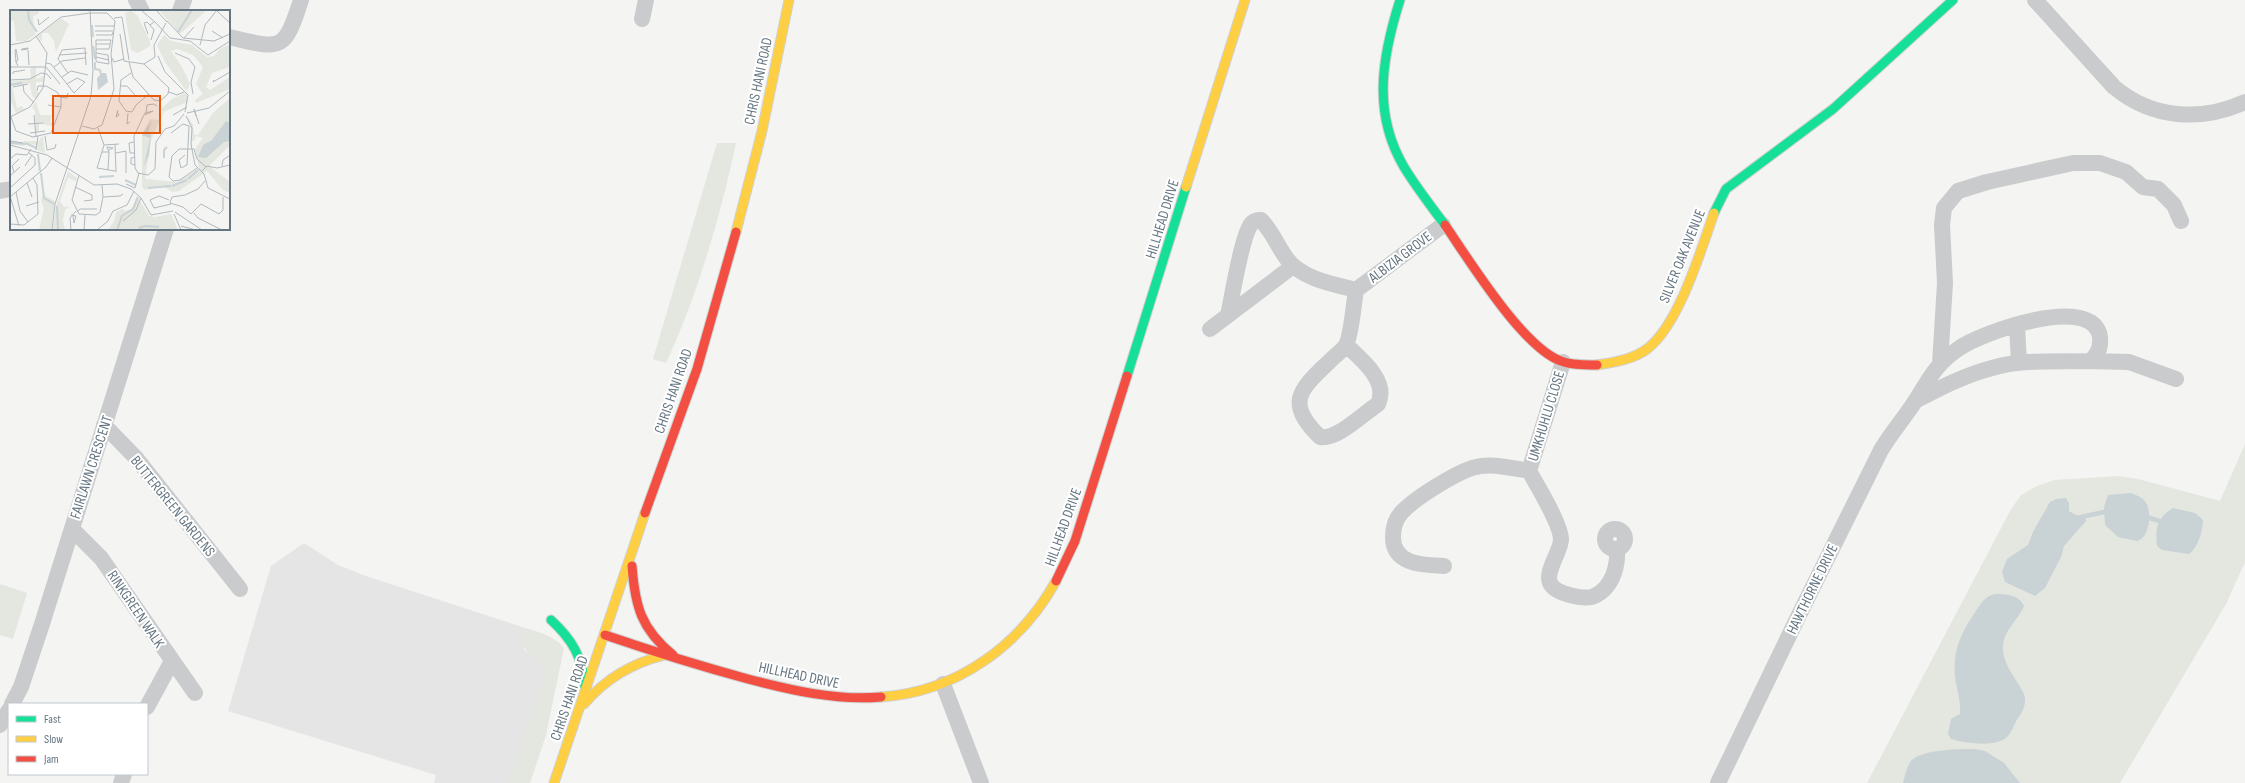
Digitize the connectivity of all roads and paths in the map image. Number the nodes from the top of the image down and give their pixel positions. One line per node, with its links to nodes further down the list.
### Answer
1 (136, 0): 10 (street)
2 (184, 0): 11 (street)
3 (301, 0): 13 (street)
4 (646, 0): 12 (street)
5 (789, 0): 36 (street, CHRIS HANI ROAD)
6 (1245, 0): 44 (street, HILLHEAD DRIVE)
7 (1400, 0): 18 (street, SILVER OAK AVENUE)
8 (1953, 0): 27 (street, SILVER OAK AVENUE)
9 (2035, 0): 14 (street)
10 (141, 10)
11 (180, 10)
12 (642, 19)
13 (230, 37)
14 (2245, 102)
15 (10, 189): 16 (street)
16 (0, 191)
17 (2181, 221): 29 (street)
18 (1443, 225): 21 (street, ALBIZIA GROVE); 27 (street, SILVER OAK AVENUE)
19 (166, 230): 32 (street, FAIRLAWN CRESCENT)
20 (1293, 266): 21 (street); 22 (street); 22 (street)
21 (1356, 290): 25 (street)
22 (1228, 315): 24 (street)
23 (2018, 325): 26 (street, HAWTHORNE DRIVE); 28 (street); 29 (street, HAWTHORNE DRIVE)
24 (1210, 328)
25 (1346, 345): 25 (street)
26 (2090, 361): 28 (street, HAWTHORNE DRIVE); 30 (street, HAWTHORNE DRIVE)
27 (1562, 362): 33 (street, UMKHUHLU CLOSE)
28 (2019, 363): 31 (street, HAWTHORNE DRIVE)
29 (1940, 364): 31 (street, HAWTHORNE DRIVE)
30 (2176, 379)
31 (1916, 401): 54 (street, HAWTHORNE DRIVE)
32 (104, 425): 34 (street, FAIRLAWN CRESCENT); 38 (street, BUTTERGREEN GARDENS)
33 (1529, 471): 35 (street); 37 (street)
34 (72, 529): 43 (street, RINKGREEN WALK); 47 (street, FAIRLAWN CRESCENT)
35 (1617, 549)
36 (632, 552): 40 (street, CHRIS HANI ROAD); 42 (street)
37 (1444, 566)
38 (240, 589)
39 (551, 620): 45 (street)
40 (605, 635): 41 (street, HILLHEAD DRIVE); 45 (street, CHRIS HANI ROAD)
41 (665, 655): 42 (street, HILLHEAD DRIVE); 49 (street)
42 (680, 660): 44 (street, HILLHEAD DRIVE)
43 (172, 661): 46 (street, RINKGREEN WALK); 48 (street)
44 (944, 684): 53 (street)
45 (585, 692): 49 (street, CHRIS HANI ROAD)
46 (195, 693)
47 (13, 703)
48 (148, 705)
49 (579, 710): 52 (street, CHRIS HANI ROAD)
50 (8, 712): 51 (street)
51 (0, 725)
52 (554, 783)
53 (982, 783)
54 (1718, 783)

